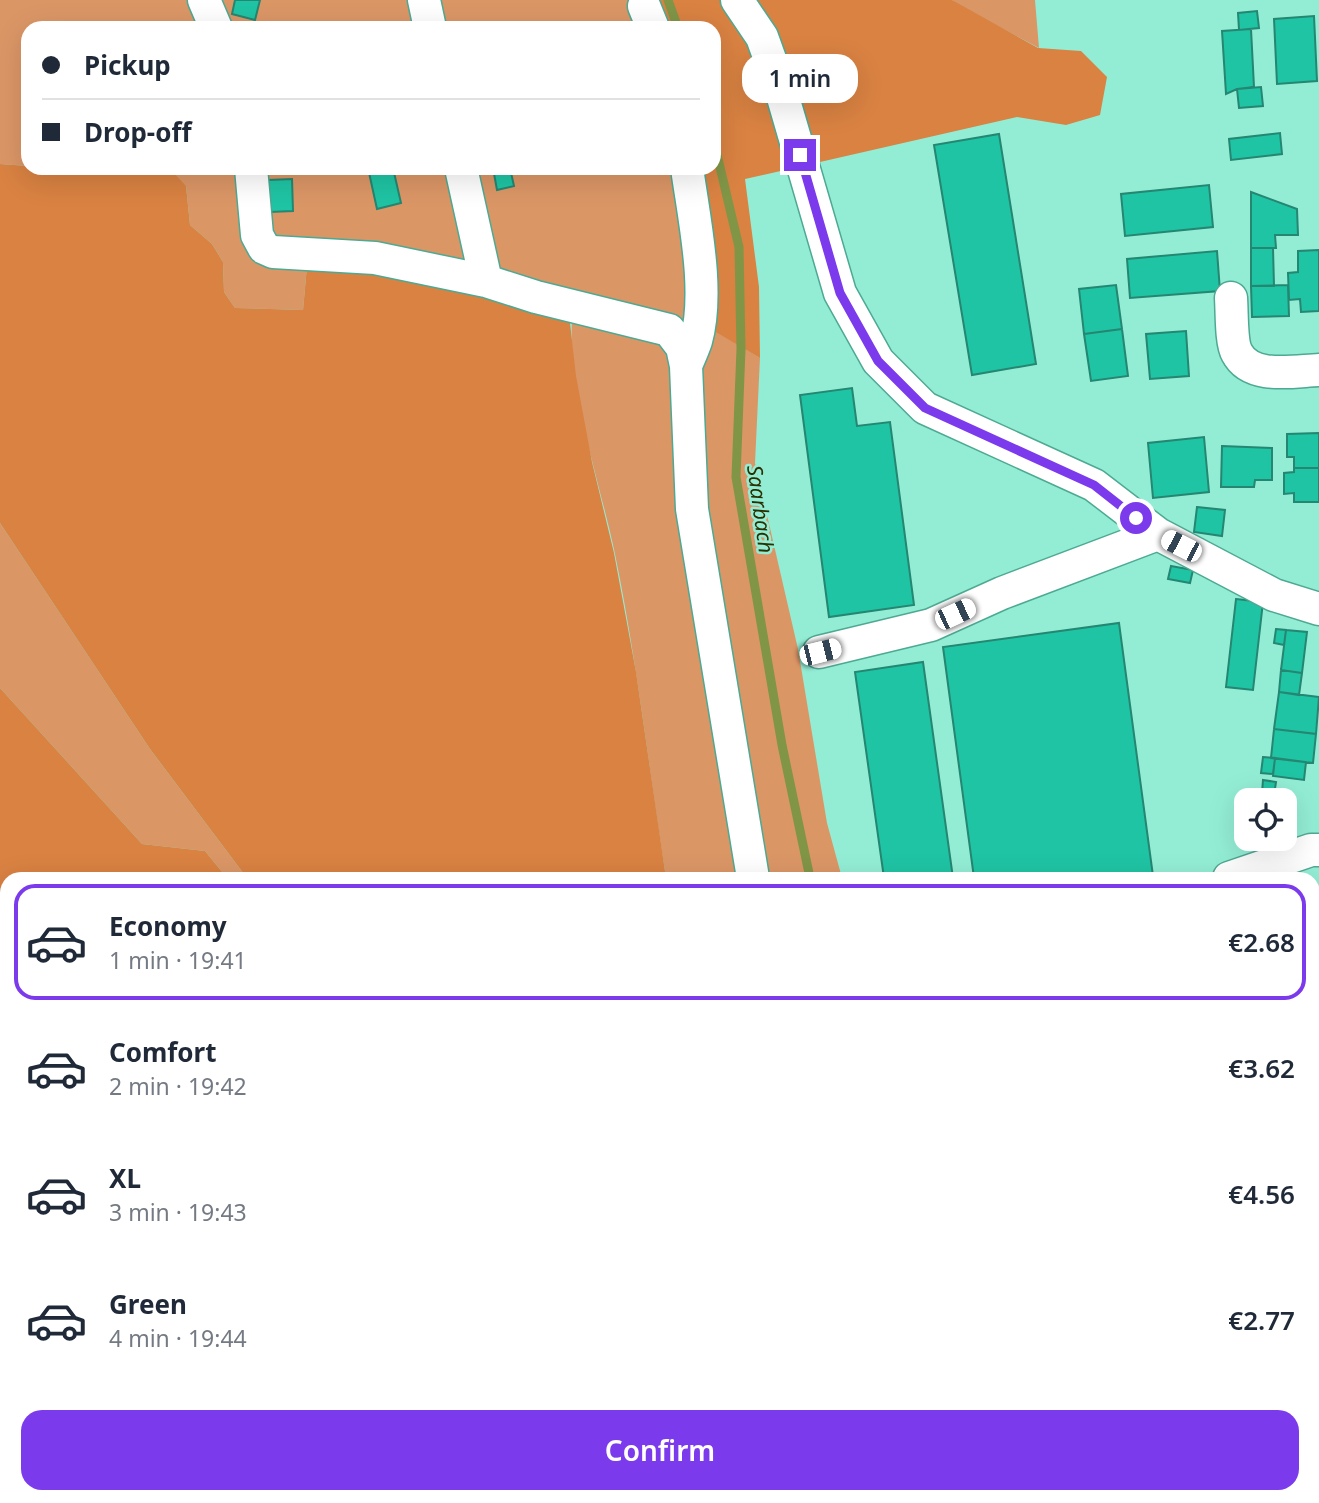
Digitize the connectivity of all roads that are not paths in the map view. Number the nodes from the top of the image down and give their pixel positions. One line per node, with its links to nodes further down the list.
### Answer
1 (204, 0): 4 (lane)
2 (424, 0): 5 (lane)
3 (737, 0): 13 (lane)
4 (213, 21)
5 (428, 21)
6 (252, 175): 9 (lane)
7 (463, 175): 9 (lane)
8 (688, 175): 11 (lane)
9 (486, 281): 11 (lane)
10 (1231, 298): 12 (lane)
11 (686, 366): 17 (lane)
12 (1319, 370)
13 (1158, 534): 14 (lane); 15 (lane)
14 (1319, 609)
15 (820, 652)
16 (1319, 850): 18 (lane)
17 (752, 872)
18 (1247, 872)

